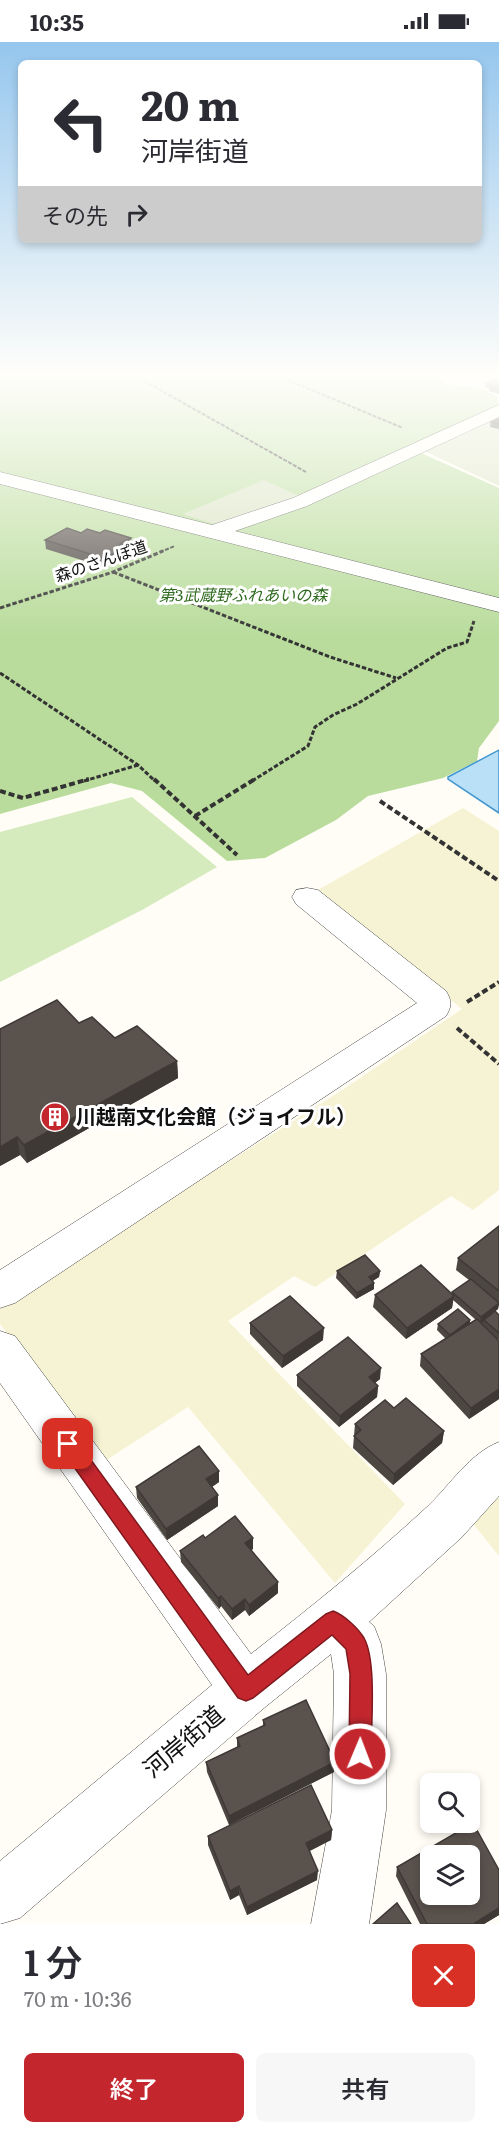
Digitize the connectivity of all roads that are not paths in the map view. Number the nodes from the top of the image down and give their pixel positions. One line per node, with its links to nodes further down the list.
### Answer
1 (390, 461): 3 (street)
2 (0, 478): 3 (street)
3 (211, 532): 4 (street)
4 (494, 604)
5 (307, 897): 6 (street)
6 (0, 1291)
7 (0, 1349): 10 (street)
8 (499, 1463): 9 (street, 河岸街道)
9 (333, 1621): 10 (street, 河岸街道); 12 (street)
10 (246, 1690): 11 (street, 河岸街道)
11 (0, 1898)
12 (340, 1924)

